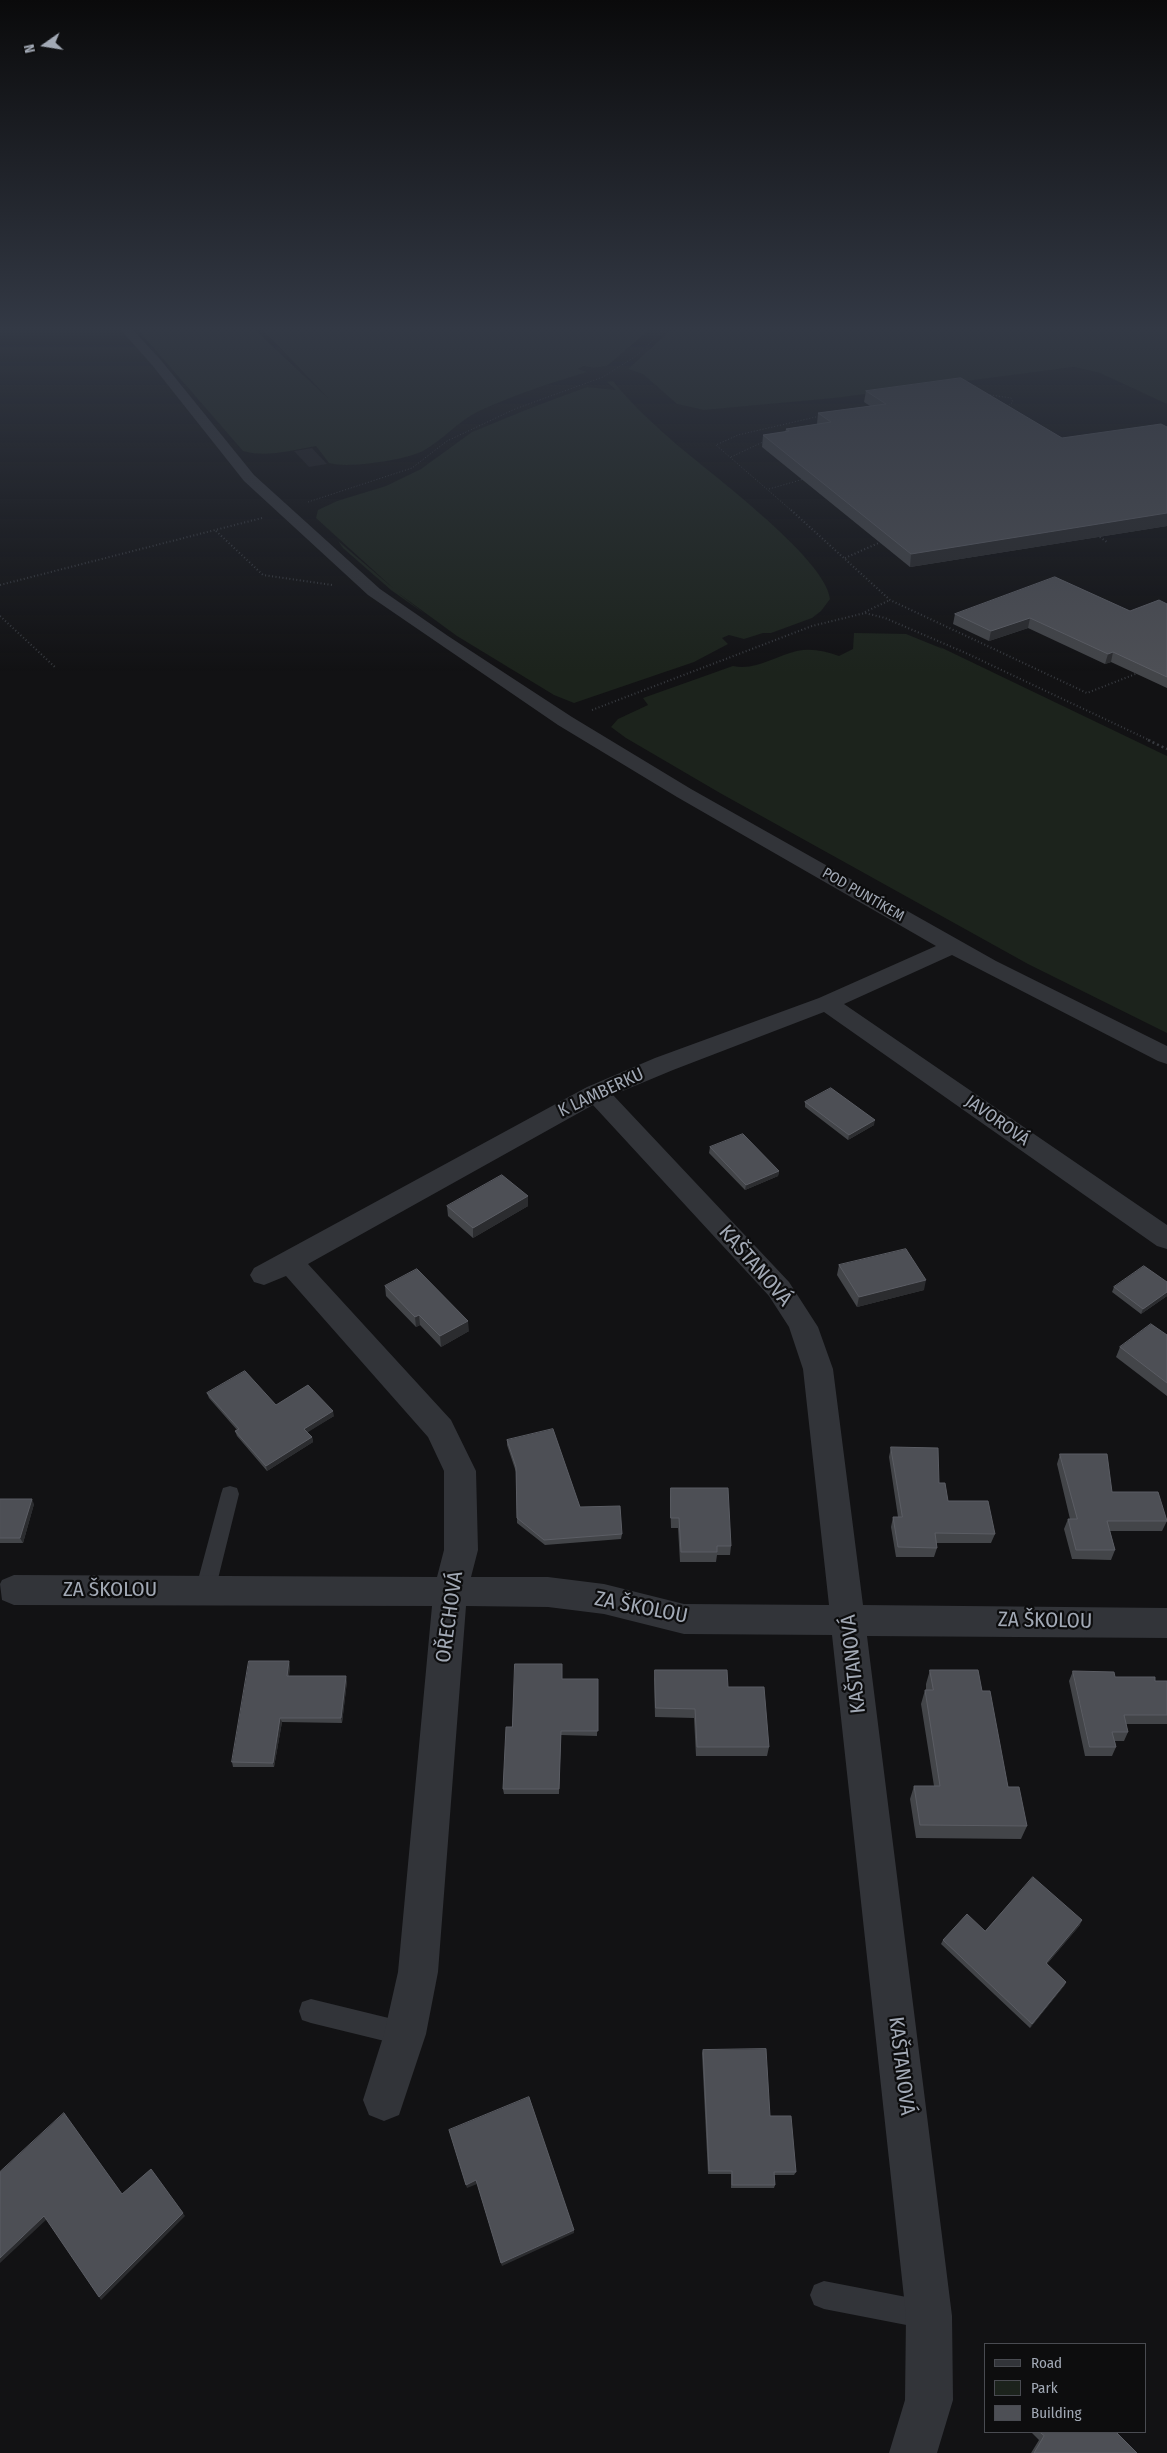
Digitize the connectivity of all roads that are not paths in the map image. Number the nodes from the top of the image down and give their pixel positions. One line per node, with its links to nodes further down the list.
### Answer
1 (221, 443): 2 (street, POD PUNTÍKEM)
2 (954, 946): 3 (street, K LAMBERKU); 4 (street, POD PUNTÍKEM)
3 (827, 1003): 5 (street, K LAMBERKU); 6 (street, JAVOROVÁ)
4 (1167, 1056)
5 (596, 1092): 7 (street, K LAMBERKU); 12 (street, KAŠTANOVÁ)
6 (1167, 1239)
7 (277, 1268): 11 (street, OŘECHOVÁ)
8 (230, 1494): 10 (lane)
9 (14, 1590): 10 (street, ZA ŠKOLOU)
10 (206, 1591): 11 (street, ZA ŠKOLOU)
11 (450, 1591): 12 (street, ZA ŠKOLOU); 15 (street, OŘECHOVÁ)
12 (849, 1619): 13 (street, ZA ŠKOLOU); 18 (street, KAŠTANOVÁ)
13 (1167, 1623)
14 (312, 2012): 15 (lane)
15 (405, 2034): 16 (street, OŘECHOVÁ)
16 (384, 2100)
17 (824, 2294): 18 (lane)
18 (929, 2316): 19 (street, KAŠTANOVÁ)
19 (913, 2453)

